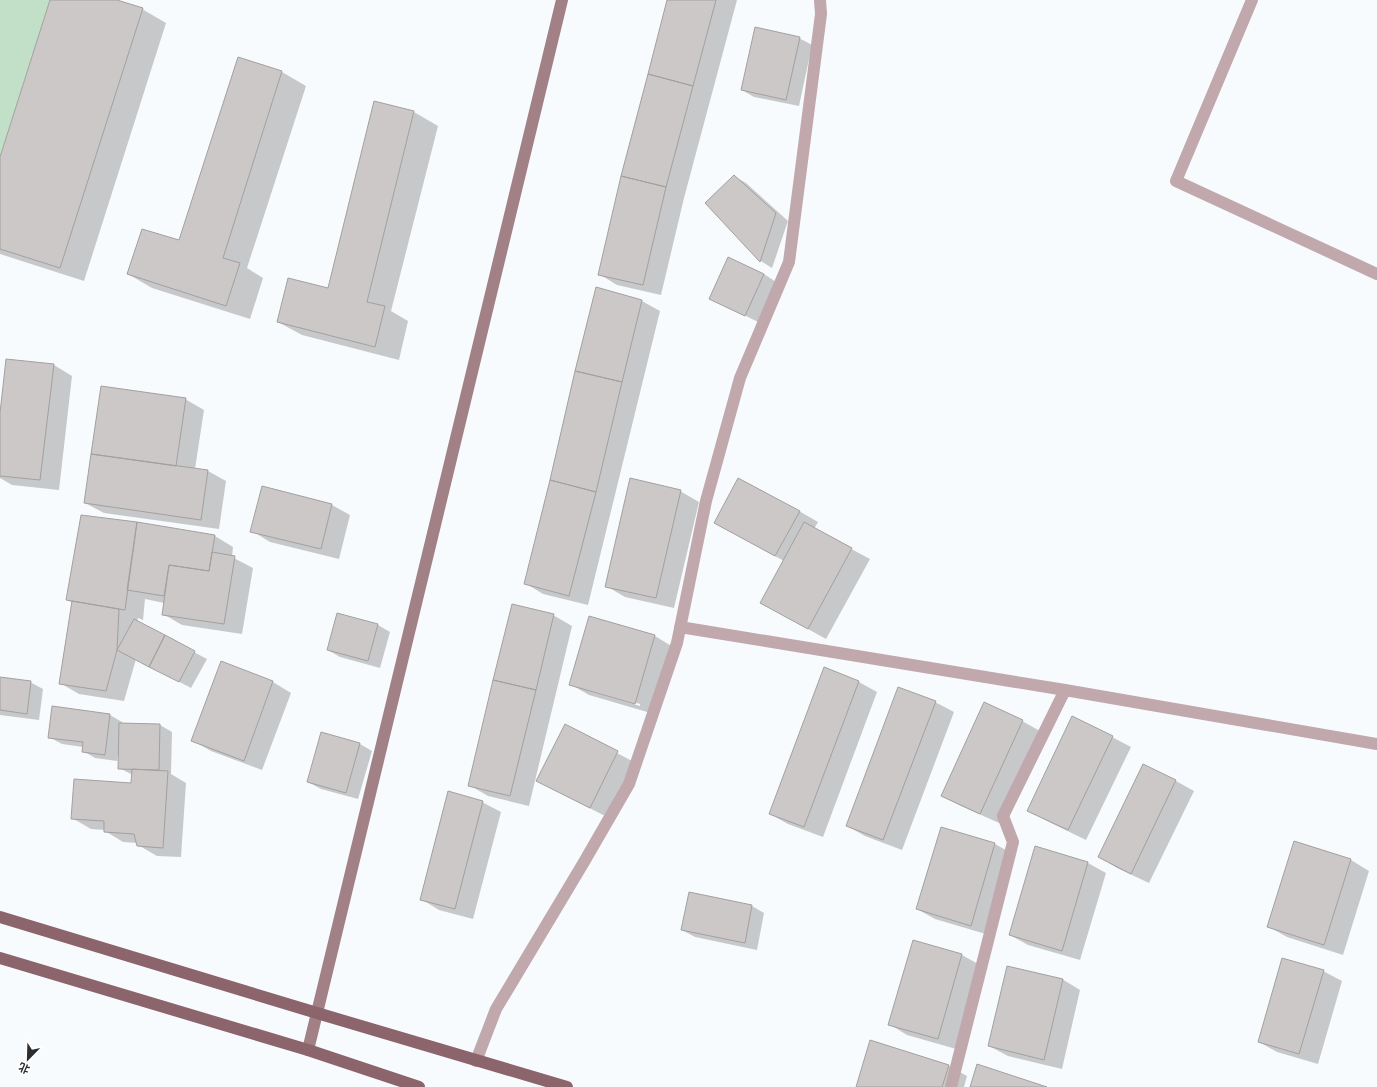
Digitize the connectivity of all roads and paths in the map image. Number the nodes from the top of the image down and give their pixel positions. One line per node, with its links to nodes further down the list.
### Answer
1 (562, 0): 10 (street)
2 (820, 0): 5 (street)
3 (1252, 0): 4 (street)
4 (1377, 274)
5 (680, 627): 6 (street); 12 (street)
6 (1065, 690): 7 (street); 15 (street)
7 (1377, 744)
8 (0, 917): 10 (main road)
9 (0, 958): 11 (main road)
10 (317, 1014): 11 (street); 12 (main road)
11 (308, 1050): 13 (main road)
12 (476, 1061): 14 (main road)
13 (419, 1087)
14 (567, 1087)
15 (951, 1087)

